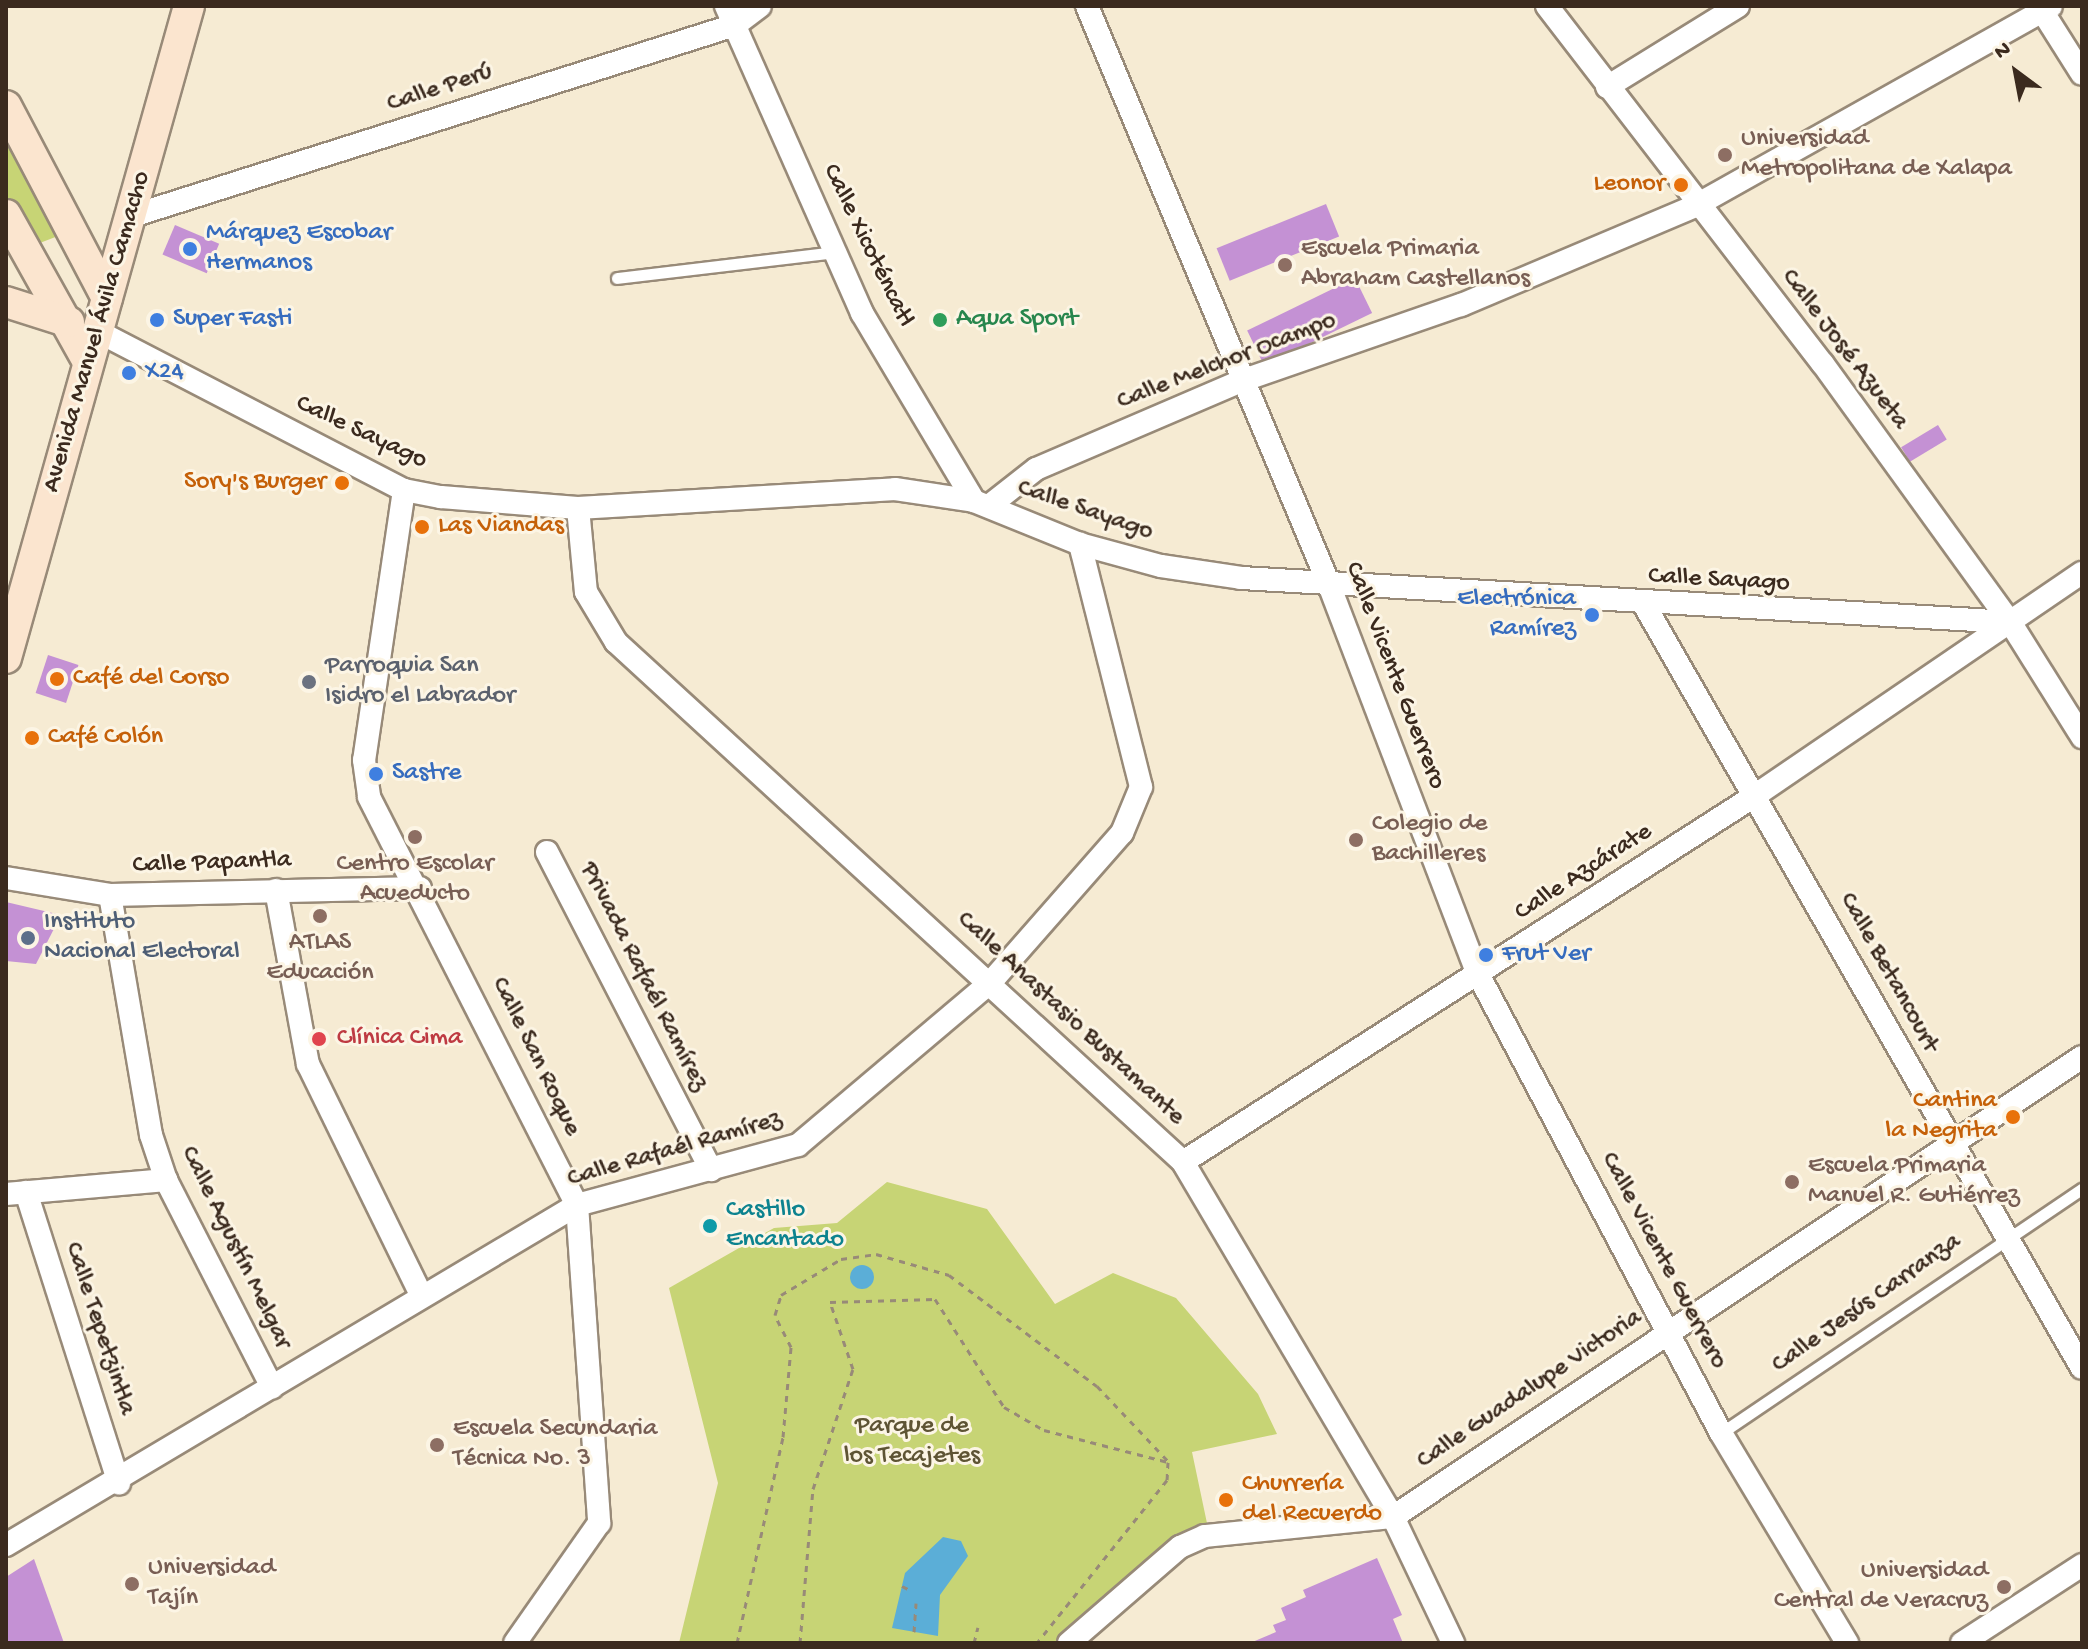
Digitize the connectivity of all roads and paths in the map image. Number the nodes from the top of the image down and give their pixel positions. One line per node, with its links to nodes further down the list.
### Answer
1 (189, 6): 13 (main road, Avenida Manuel Ávila Camacho)
2 (760, 6): 7 (street, Calle Perú)
3 (1087, 6): 23 (street, Calle Vicente Guerrero)
4 (1547, 6): 9 (street, Calle José Azueta)
5 (1738, 6): 9 (street)
6 (2044, 8): 8 (street); 11 (street, Calle Melchor Ocampo)
7 (731, 16): 13 (street, Calle Perú); 15 (street, Calle Xicoténcatl)
8 (2082, 74)
9 (1607, 87): 11 (street, Calle José Azueta)
10 (6, 106): 14 (main road)
11 (1695, 206): 23 (street, Calle Melchor Ocampo); 31 (street, Calle José Azueta)
12 (6, 215): 16 (main road)
13 (132, 216): 18 (main road, Avenida Manuel Ávila Camacho)
14 (74, 238): 16 (main road); 18 (main road)
15 (836, 252): 17 (lane); 25 (street, Calle Xicoténcatl)
16 (27, 255): 20 (main road)
17 (617, 278)
18 (107, 298): 21 (main road, Avenida Manuel Ávila Camacho)
19 (6, 302): 20 (main road)
20 (60, 320): 21 (main road); 22 (main road)
21 (97, 331): 22 (main road, Avenida Manuel Ávila Camacho); 24 (street, Calle Sayago)
22 (88, 362): 32 (main road, Avenida Manuel Ávila Camacho)
23 (1241, 381): 25 (street, Calle Melchor Ocampo); 29 (street, Calle Vicente Guerrero)
24 (404, 490): 26 (street, Calle Sayago); 37 (street, Calle San Roque)
25 (982, 504): 26 (street, Calle Sayago); 27 (street, Calle Sayago)
26 (578, 508): 41 (street, Calle Anastasio Bustamante)
27 (1080, 544): 29 (street, Calle Sayago); 41 (street, Calle Rafaél Ramírez)
28 (2082, 573): 31 (street)
29 (1328, 582): 30 (street, Calle Sayago); 40 (street, Calle Vicente Guerrero)
30 (1645, 606): 31 (street, Calle Sayago); 34 (street, Calle Betancourt)
31 (2010, 622): 33 (street, Calle José Azueta); 34 (street, Calle Azcárate)
32 (6, 658)
33 (2082, 737)
34 (1756, 795): 40 (street, Calle Azcárate); 43 (street, Calle Betancourt)
35 (547, 852): 45 (street, Privada Rafaél Ramírez)
36 (6, 878): 39 (street, Calle Papantla)
37 (420, 888): 38 (street, Calle Papantla); 49 (street, Calle San Roque)
38 (276, 890): 39 (street, Calle Papantla); 51 (street)
39 (110, 895): 46 (street, Calle Agustín Melgar)
40 (1478, 974): 44 (street, Calle Azcárate); 52 (street, Calle Vicente Guerrero)
41 (990, 983): 44 (street, Calle Anastasio Bustamante); 45 (street, Calle Rafaél Ramírez)
42 (2082, 1057): 43 (street, Calle Guadalupe Victoria)
43 (1953, 1146): 50 (street, Calle Betancourt); 52 (street, Calle Guadalupe Victoria)
44 (1183, 1162): 58 (street, Calle Anastasio Bustamante)
45 (711, 1170): 49 (street, Calle Rafaél Ramírez)
46 (166, 1180): 48 (street); 54 (street, Calle Agustín Melgar)
47 (2082, 1189): 50 (lane, Calle Jesús Carranza)
48 (16, 1193): 57 (street, Calle Tepetzintla)
49 (577, 1205): 51 (street, Calle Rafaél Ramírez); 66 (street, Calle San Roque)
50 (2004, 1235): 53 (street, Calle Betancourt); 55 (lane, Calle Jesús Carranza)
51 (421, 1295): 54 (street, Calle Rafaél Ramírez)
52 (1670, 1329): 55 (street, Calle Vicente Guerrero); 58 (street, Calle Guadalupe Victoria)
53 (2082, 1368)
54 (272, 1387): 57 (street, Calle Rafaél Ramírez)
55 (1721, 1433): 73 (street, Calle Vicente Guerrero)
56 (1168, 1462): 67 (path); 68 (path); 70 (path)
57 (119, 1484): 59 (street, Calle Rafaél Ramírez)
58 (1393, 1517): 71 (street, Calle Guadalupe Victoria); 72 (street, Calle Anastasio Bustamante)
59 (6, 1545)
60 (2082, 1565): 74 (street)
61 (902, 1586): 62 (path)
62 (908, 1589)
63 (916, 1603): 65 (path)
64 (978, 1627): 69 (path)
65 (914, 1632)
66 (515, 1643)
67 (737, 1643)
68 (800, 1643)
69 (974, 1643)
70 (1037, 1643)
71 (1069, 1643)
72 (1453, 1643)
73 (1847, 1643)
74 (1962, 1643)

